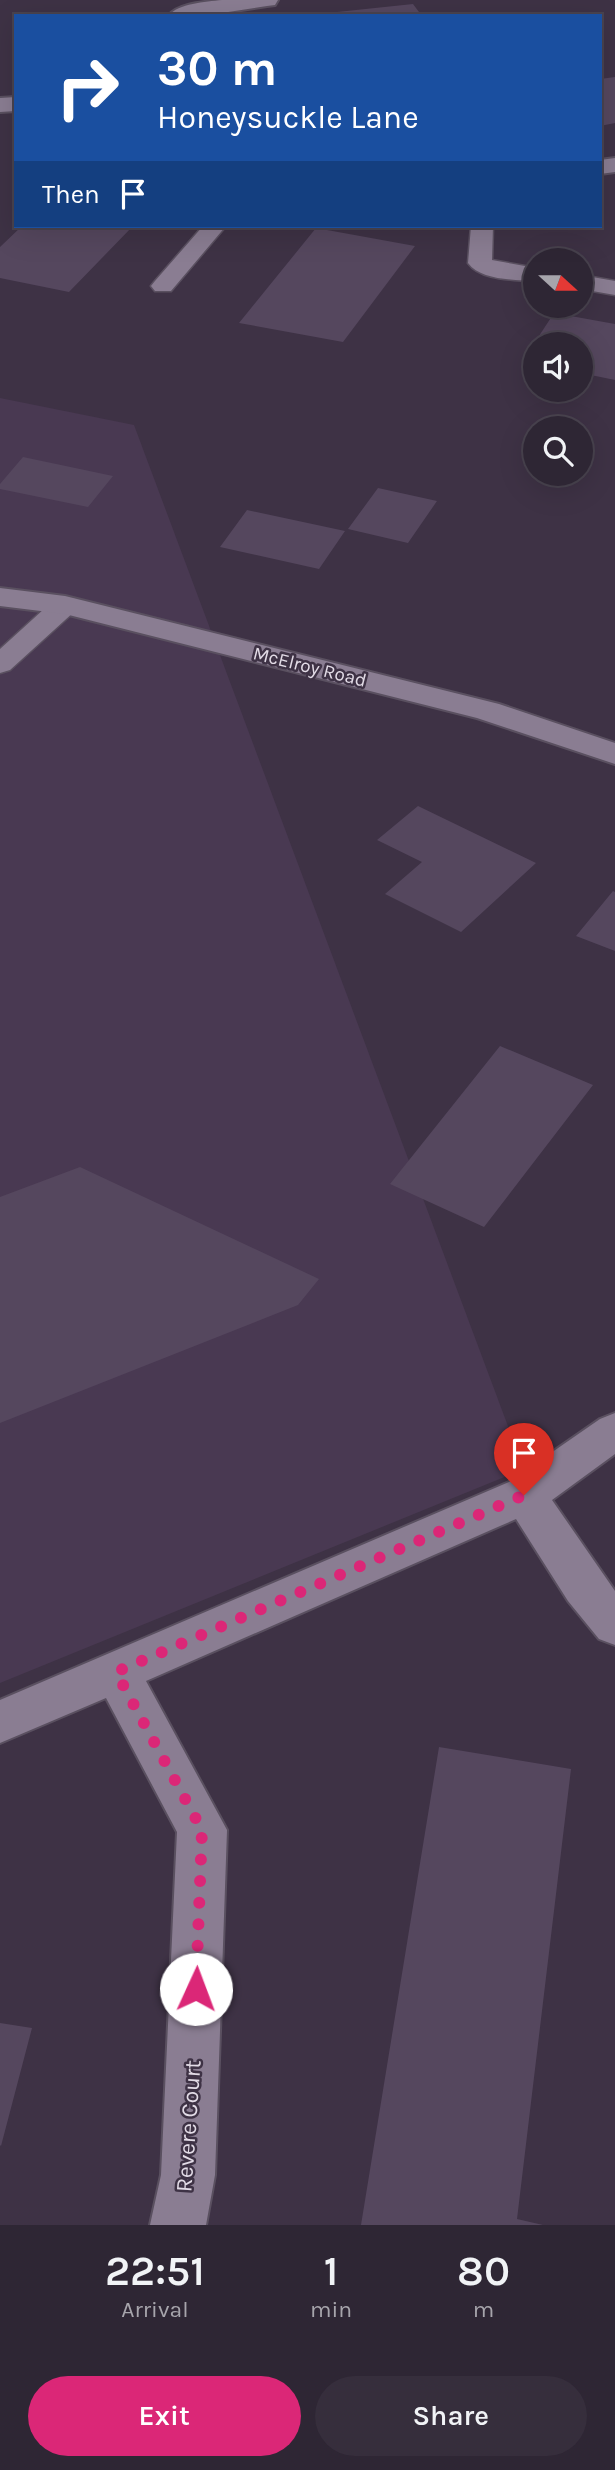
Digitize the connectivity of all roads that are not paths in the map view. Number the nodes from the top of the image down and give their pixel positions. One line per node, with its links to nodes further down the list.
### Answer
1 (267, 0): 2 (street)
2 (185, 14)
3 (213, 228): 7 (lane)
4 (482, 228): 5 (lane)
5 (523, 273)
6 (593, 284): 8 (lane)
7 (163, 286)
8 (615, 288)
9 (0, 597): 10 (street, McElroy Road)
10 (65, 606): 11 (lane); 12 (street, McElroy Road)
11 (0, 664)
12 (615, 754)
13 (615, 1431): 14 (street)
14 (524, 1495): 15 (street); 16 (street)
15 (615, 1625)
16 (116, 1672): 17 (street); 18 (street, Revere Court)
17 (0, 1722)
18 (178, 2225)

